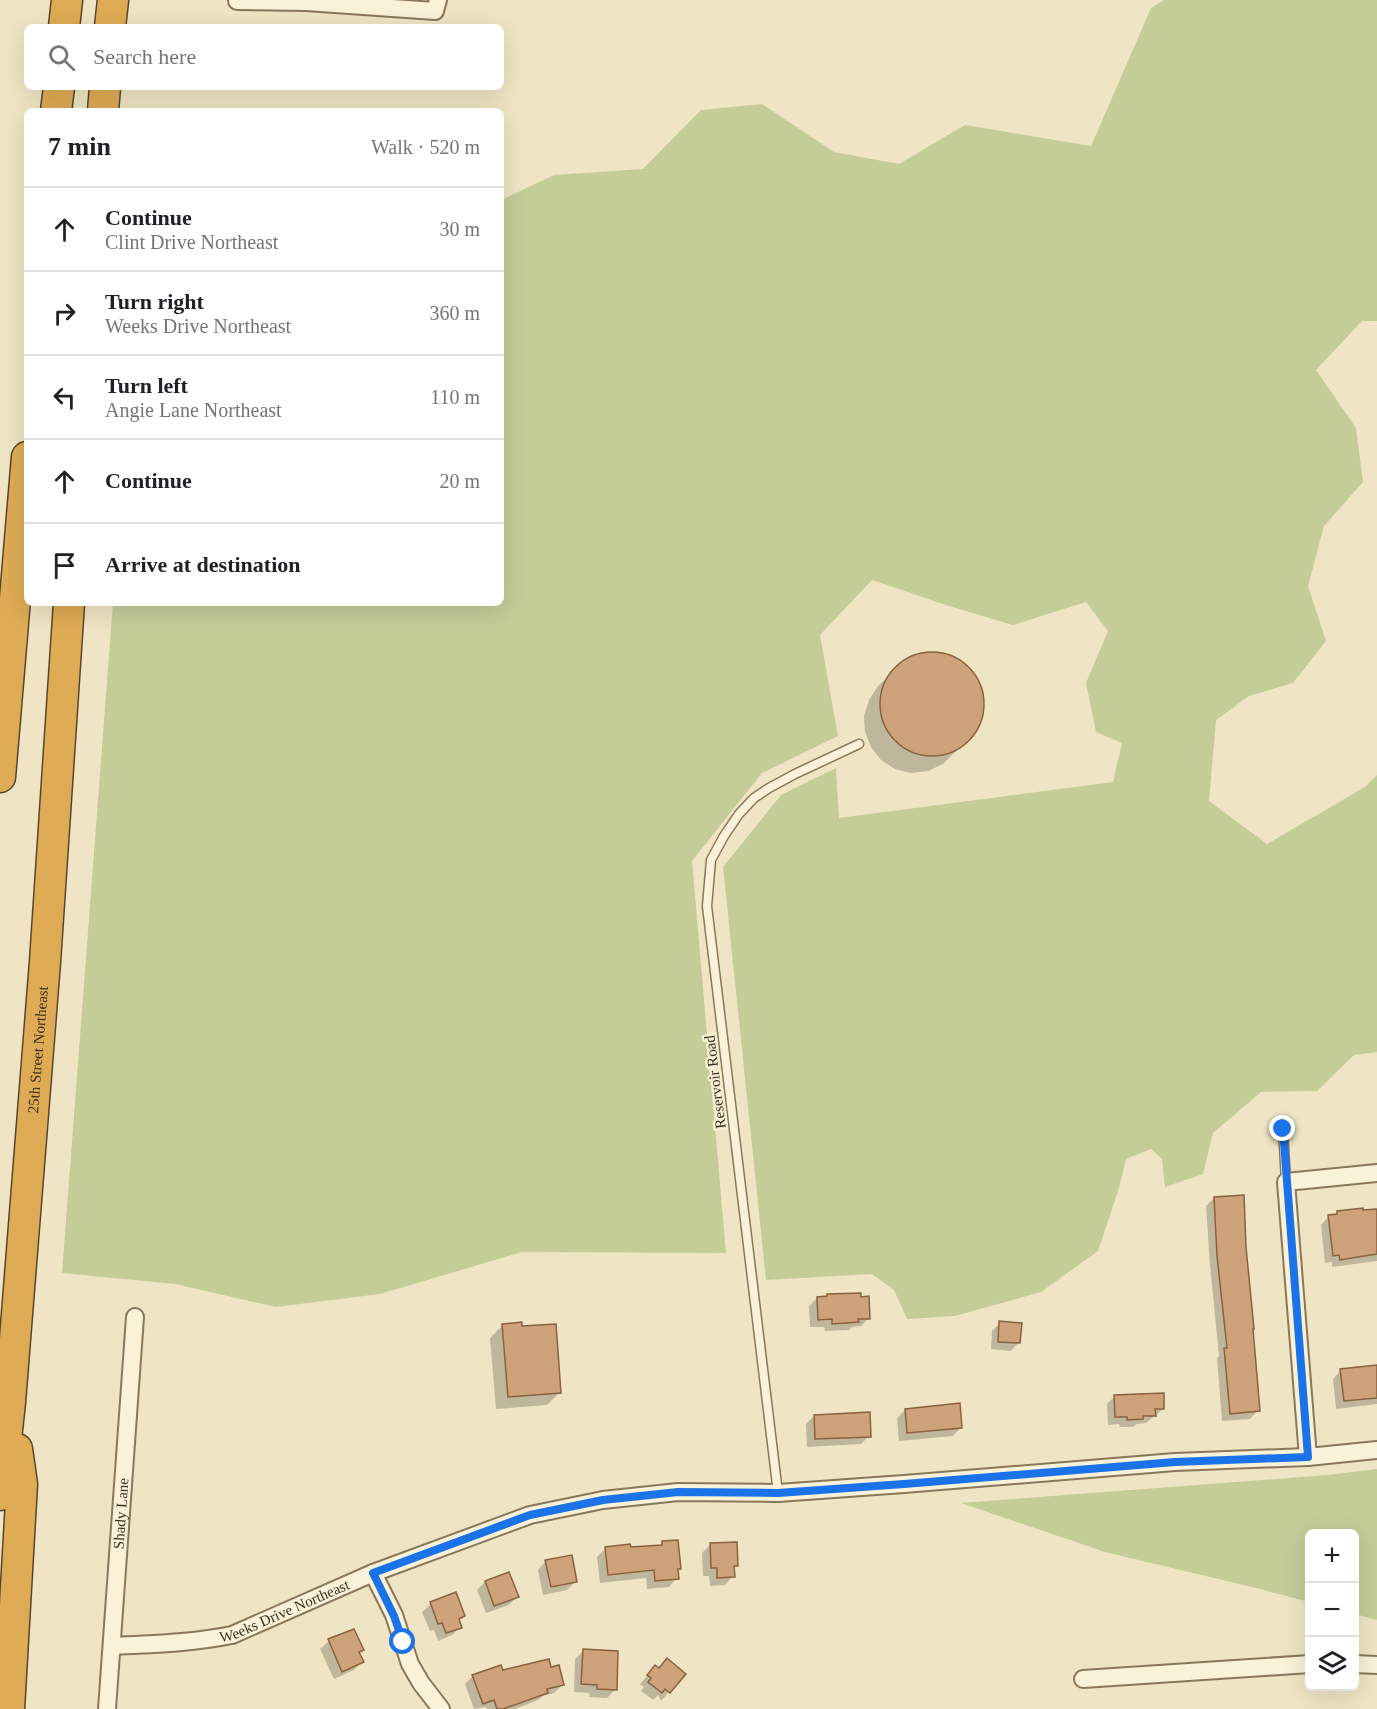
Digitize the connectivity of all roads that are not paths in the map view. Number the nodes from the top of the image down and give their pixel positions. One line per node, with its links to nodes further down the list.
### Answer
1 (67, 0): 5 (highway)
2 (112, 0): 6 (highway)
3 (237, 0): 4 (street)
4 (438, 0)
5 (64, 24)
6 (110, 24)
7 (58, 90): 9 (highway)
8 (105, 90): 10 (highway)
9 (57, 108)
10 (104, 108)
11 (24, 493): 14 (highway)
12 (69, 606): 19 (highway, 25th Street Northeast)
13 (859, 744): 22 (lane, Reservoir Road)
14 (0, 777)
15 (1283, 1129): 17 (lane)
16 (1377, 1173): 17 (street)
17 (1286, 1182): 21 (street)
18 (135, 1317): 25 (street, Shady Lane)
19 (10, 1402): 23 (highway, 25th Street Northeast); 30 (highway)
20 (1377, 1450): 21 (street, Weeks Drive Northeast)
21 (1308, 1457): 22 (street, Weeks Drive Northeast)
22 (778, 1493): 24 (street, Weeks Drive Northeast)
23 (0, 1495)
24 (373, 1573): 25 (street, Weeks Drive Northeast); 32 (street)
25 (112, 1646): 31 (street, Shady Lane)
26 (1305, 1664): 29 (street)
27 (1359, 1664): 28 (street)
28 (1377, 1665)
29 (1083, 1679)
30 (9, 1709)
31 (107, 1709)
32 (441, 1709)

